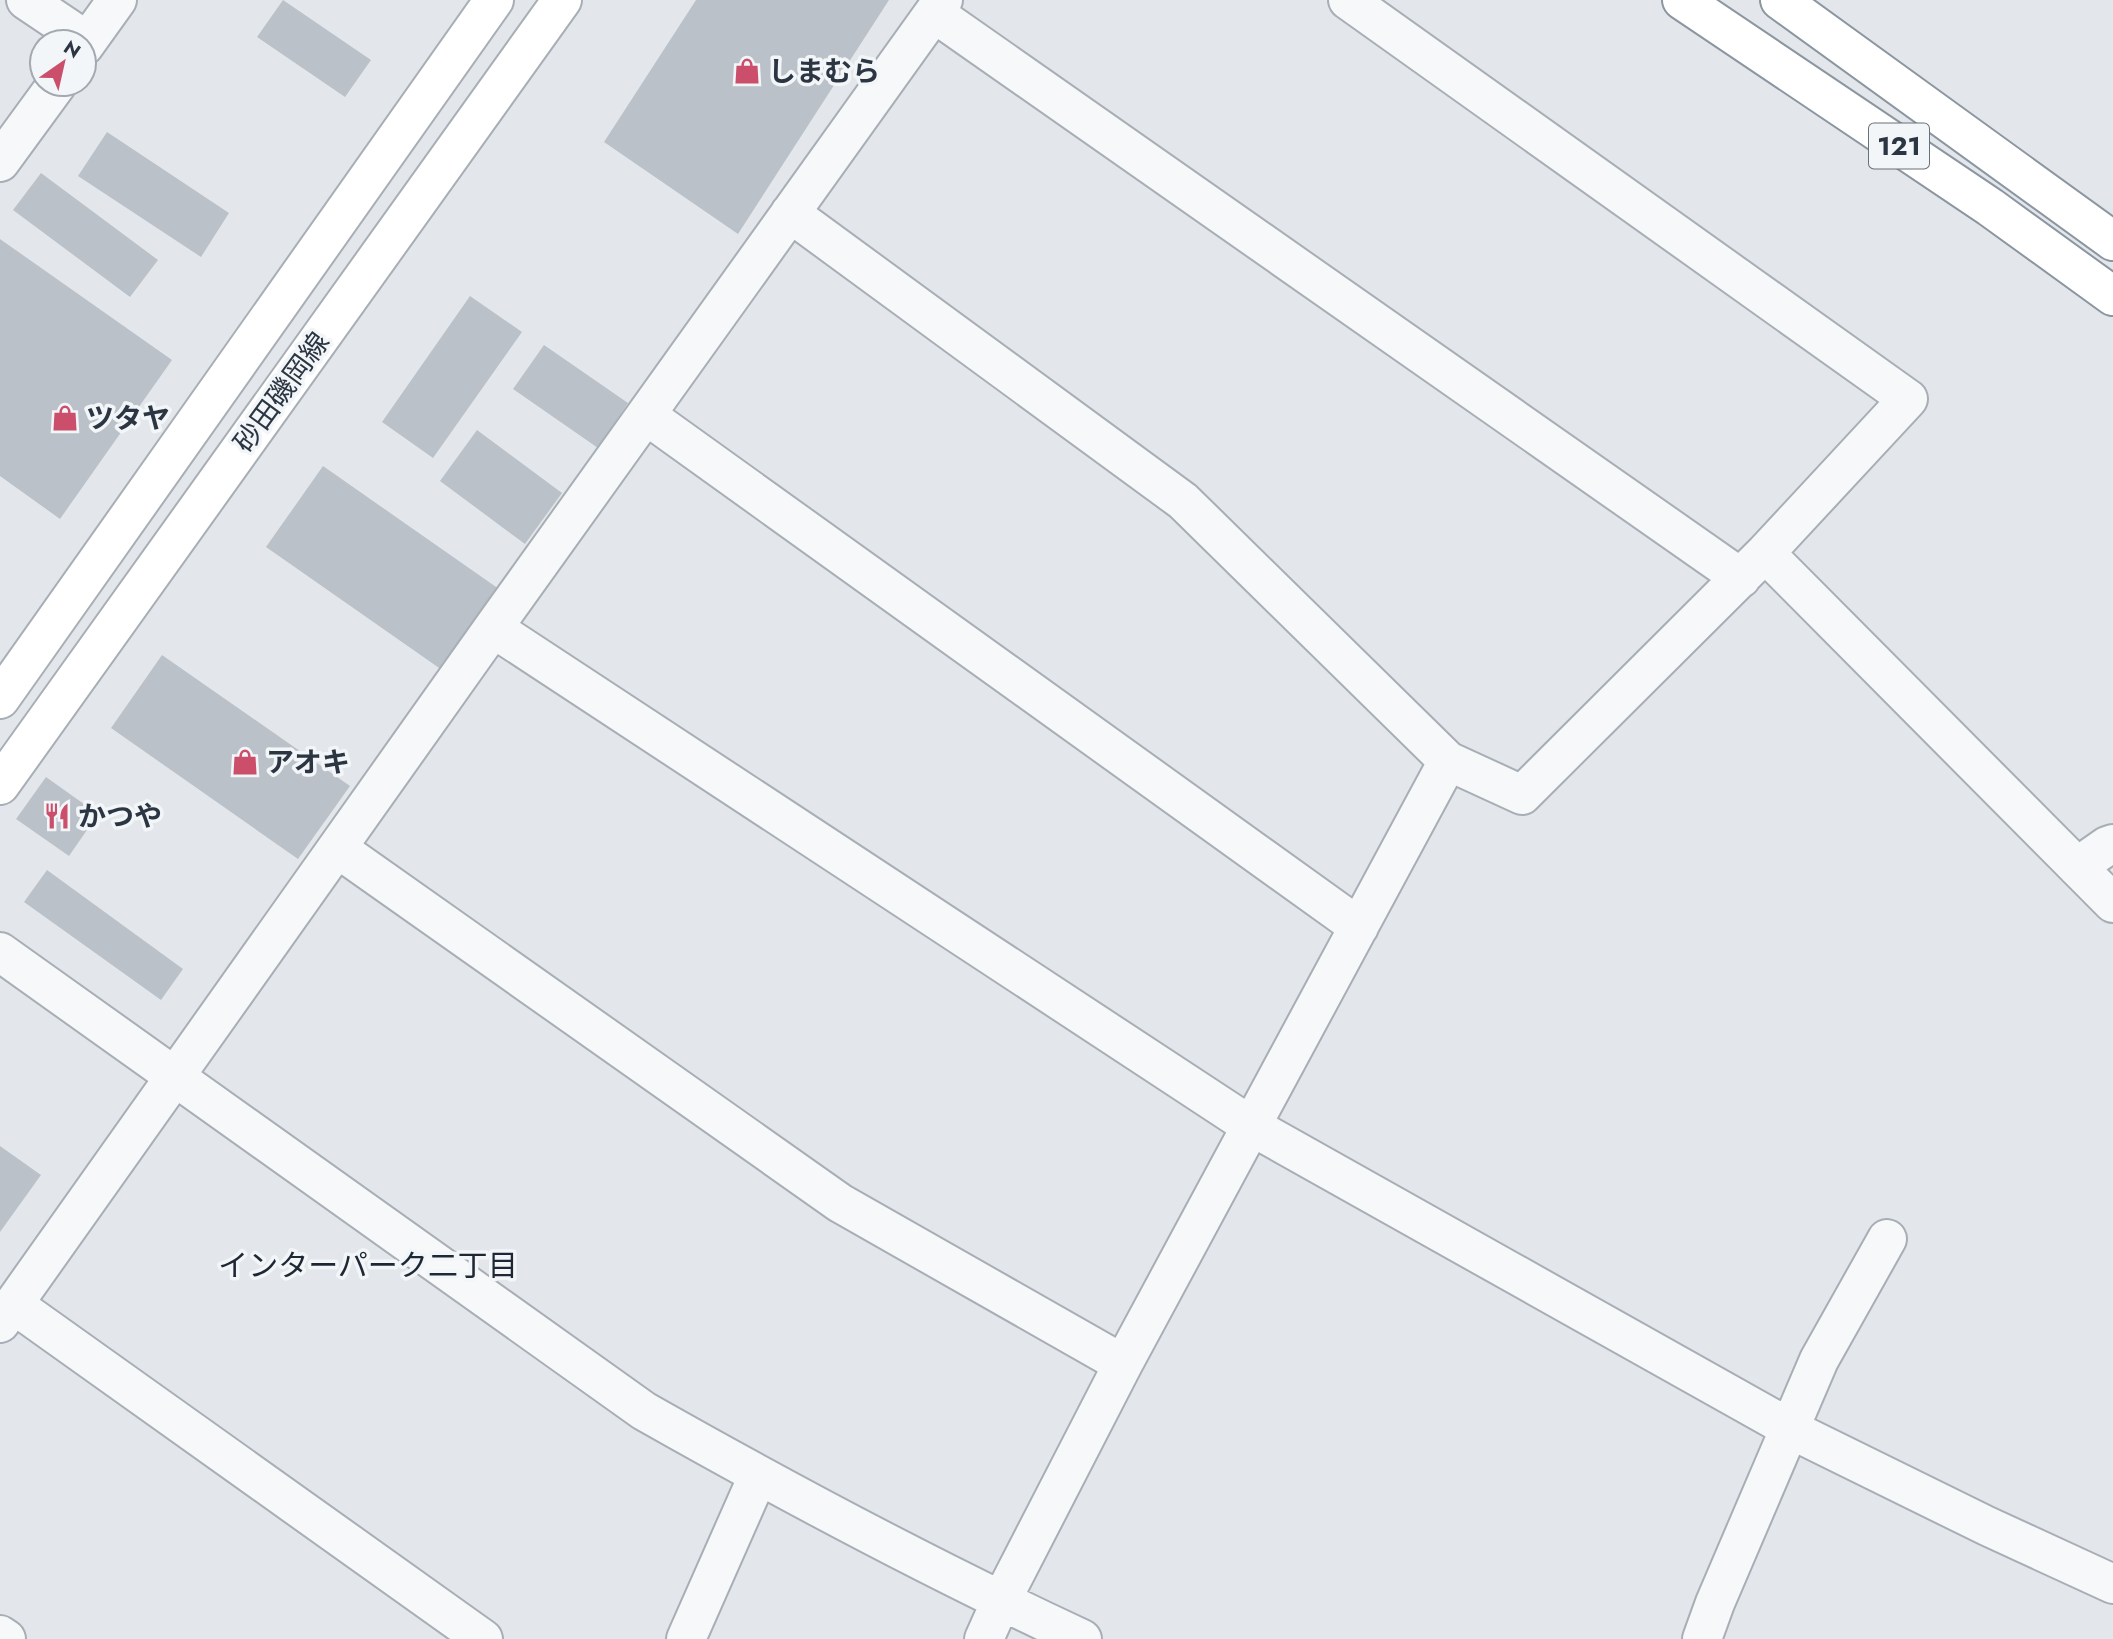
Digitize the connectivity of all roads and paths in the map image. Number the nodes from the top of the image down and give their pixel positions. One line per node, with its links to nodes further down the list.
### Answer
1 (26, 0): 9 (street)
2 (117, 0): 10 (street)
3 (494, 0): 19 (main road, 砂田磯岡線)
4 (562, 0): 21 (main road, 砂田磯岡線)
5 (1348, 0): 17 (street)
6 (1682, 0): 15 (main road, 121)
7 (1780, 0): 14 (main road, 121)
8 (939, 6): 13 (street); 17 (street)
9 (64, 28)
10 (97, 28)
11 (47, 98): 12 (street)
12 (0, 162)
13 (790, 214): 16 (street); 20 (street)
14 (2113, 241)
15 (2113, 296)
16 (646, 415): 18 (street); 26 (street)
17 (1753, 566): 20 (street); 24 (street)
18 (493, 628): 23 (street); 29 (street)
19 (0, 699)
20 (1448, 761): 26 (street)
21 (0, 785)
22 (2113, 844): 24 (street)
23 (337, 848): 28 (street); 32 (street)
24 (2077, 867): 25 (street)
25 (2113, 903)
26 (1359, 927): 29 (street)
27 (0, 951): 28 (street)
28 (175, 1078): 31 (street); 34 (street)
29 (1251, 1126): 32 (street); 33 (street)
30 (1887, 1240): 33 (street)
31 (7, 1314): 39 (street)
32 (1123, 1364): 36 (street)
33 (1791, 1429): 35 (street); 43 (street)
34 (758, 1476): 36 (street); 40 (street)
35 (2113, 1584)
36 (1001, 1601): 41 (street); 42 (street)
37 (0, 1635): 38 (street)
38 (6, 1639)
39 (483, 1639)
40 (686, 1639)
41 (984, 1639)
42 (1082, 1639)
43 (1702, 1639)

